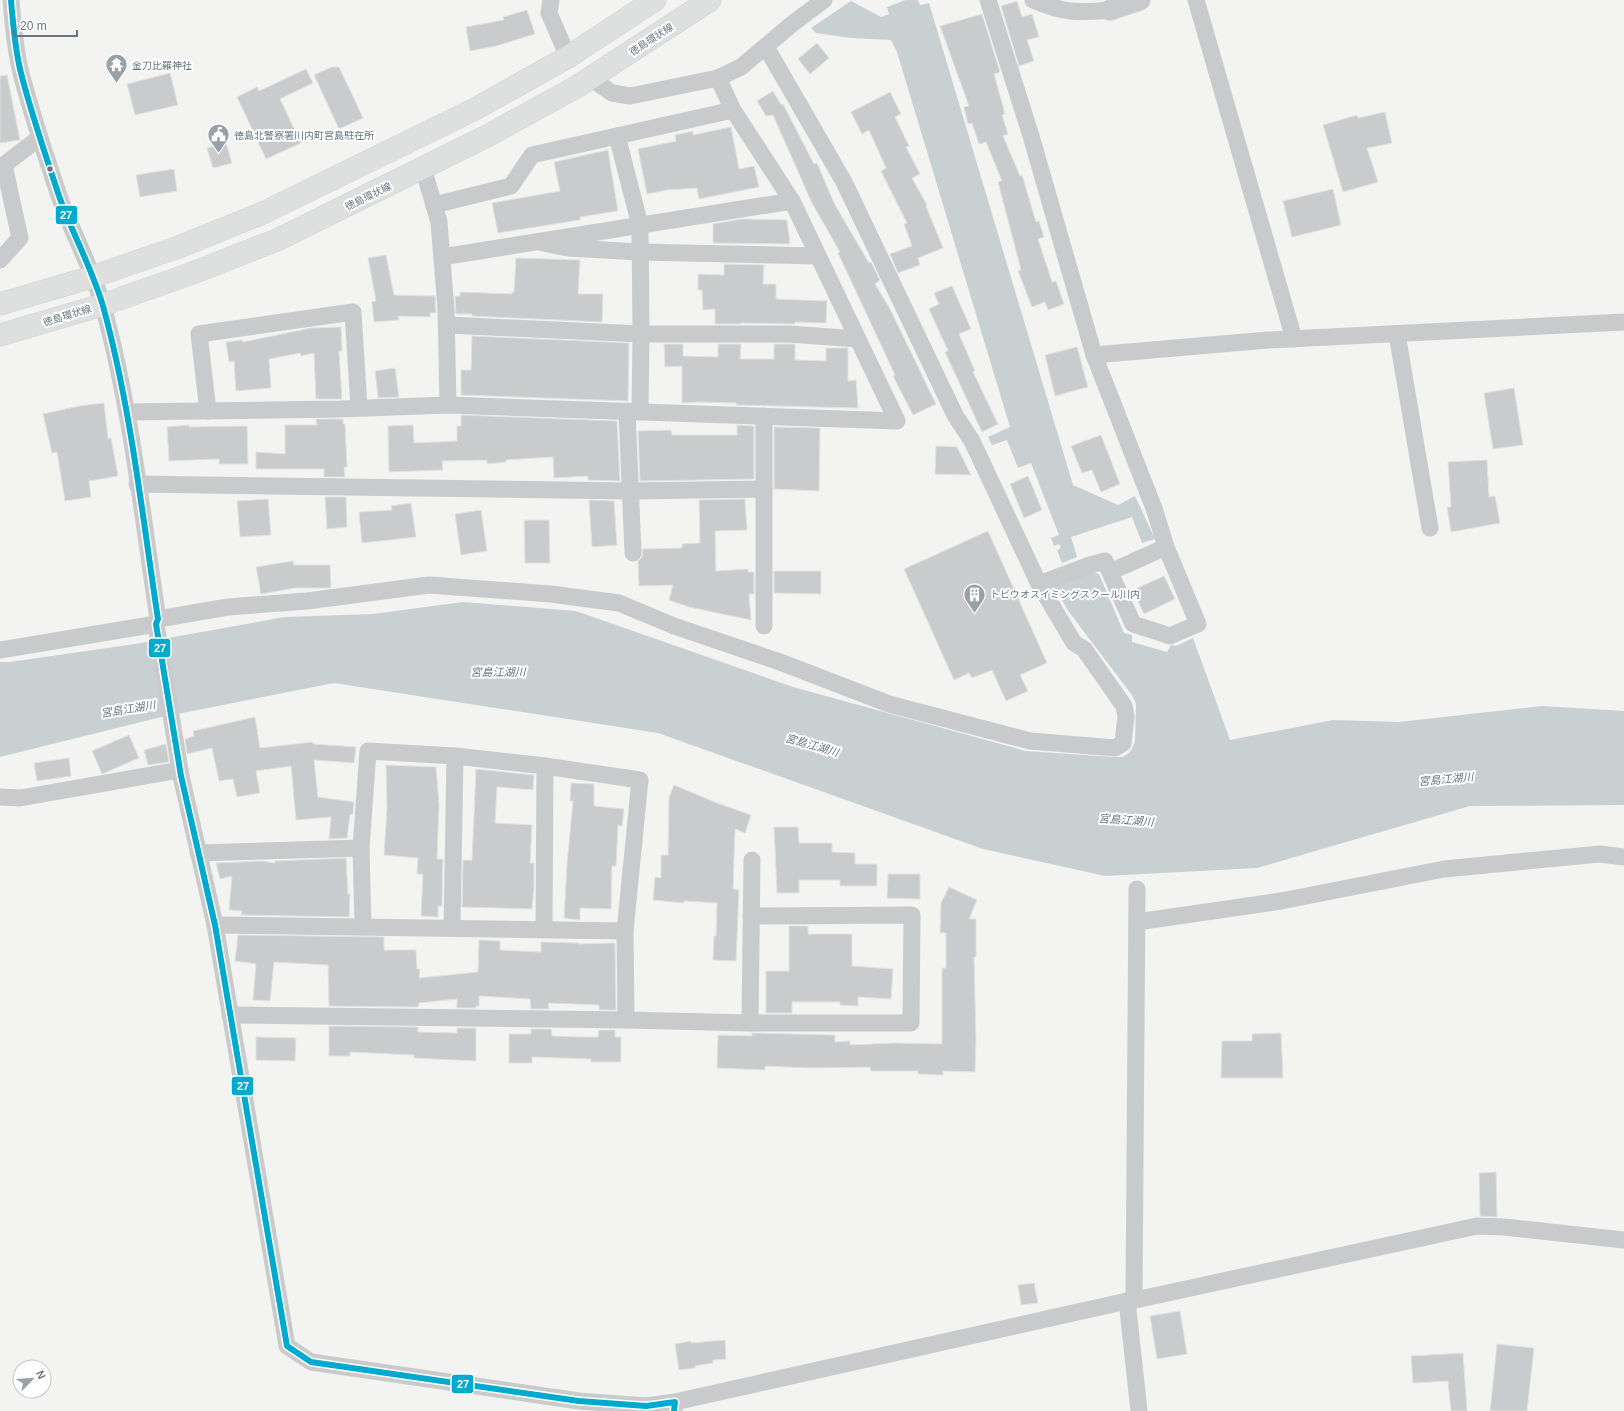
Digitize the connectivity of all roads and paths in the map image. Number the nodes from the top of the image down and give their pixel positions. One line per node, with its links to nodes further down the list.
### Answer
1 (11, 0): 11 (street)
2 (550, 0): 13 (street)
3 (654, 0): 13 (main road)
4 (710, 0): 14 (main road, 徳島環状線)
5 (824, 0): 12 (street)
6 (988, 0): 38 (street)
7 (1032, 0): 10 (street)
8 (1140, 0): 10 (street)
9 (1196, 0): 37 (street)
10 (1110, 10)
11 (7, 23): 18 (street)
12 (766, 47): 15 (street); 52 (street)
13 (568, 57): 28 (main road)
14 (591, 78): 15 (street); 19 (main road, 徳島環状線)
15 (718, 78): 16 (street)
16 (733, 110): 17 (street); 20 (street)
17 (617, 136): 21 (street); 22 (street)
18 (39, 138): 27 (street); 28 (street)
19 (423, 168): 21 (street); 30 (main road, 徳島環状線)
20 (792, 201): 22 (street); 25 (street)
21 (434, 205): 26 (street)
22 (640, 225): 23 (street); 24 (street)
23 (535, 241): 24 (street); 26 (street)
24 (640, 252): 25 (street); 33 (street)
25 (818, 256): 36 (street)
26 (442, 257): 32 (street)
27 (0, 260)
28 (92, 277): 29 (main road); 30 (street)
29 (0, 304)
30 (102, 305): 35 (main road, 徳島環状線); 42 (street)
31 (1624, 322): 34 (street)
32 (447, 325): 33 (street); 39 (street)
33 (642, 334): 36 (street); 43 (street)
34 (1397, 334): 37 (street); 48 (street)
35 (0, 335)
36 (858, 339): 44 (street)
37 (1294, 339): 38 (street)
38 (1094, 355): 49 (street)
39 (448, 405): 40 (street); 43 (street)
40 (359, 408): 41 (street); 41 (street)
41 (208, 411): 42 (street)
42 (127, 412): 45 (street)
43 (633, 412): 44 (street); 47 (street)
44 (764, 416): 46 (street)
45 (137, 484): 47 (street); 53 (street)
46 (764, 489): 47 (street); 54 (street)
47 (630, 491): 50 (street)
48 (1430, 528)
49 (1166, 547): 51 (street); 51 (street)
50 (633, 553)
51 (1110, 572): 52 (street)
52 (1039, 584): 53 (street)
53 (158, 626): 55 (street); 57 (street)
54 (764, 626)
55 (0, 650)
56 (455, 756): 58 (street); 60 (street); 69 (street)
57 (179, 763): 59 (street); 61 (street)
58 (545, 766): 70 (street); 71 (street)
59 (0, 797)
60 (361, 848): 61 (street); 68 (street)
61 (198, 853): 67 (street)
62 (1624, 857): 66 (street)
63 (752, 860): 65 (street)
64 (1137, 889): 66 (street)
65 (751, 916): 74 (street); 74 (street)
66 (1137, 922): 76 (street)
67 (215, 925): 68 (street); 72 (street)
68 (363, 927): 69 (street)
69 (452, 928): 70 (street)
70 (544, 929): 71 (street)
71 (625, 931): 73 (street)
72 (230, 1016): 73 (street); 78 (street)
73 (626, 1020): 74 (street)
74 (750, 1023)
75 (1624, 1240): 76 (street)
76 (1131, 1300): 77 (street); 79 (street)
77 (674, 1406): 78 (street)
78 (609, 1407)
79 (1139, 1411)

